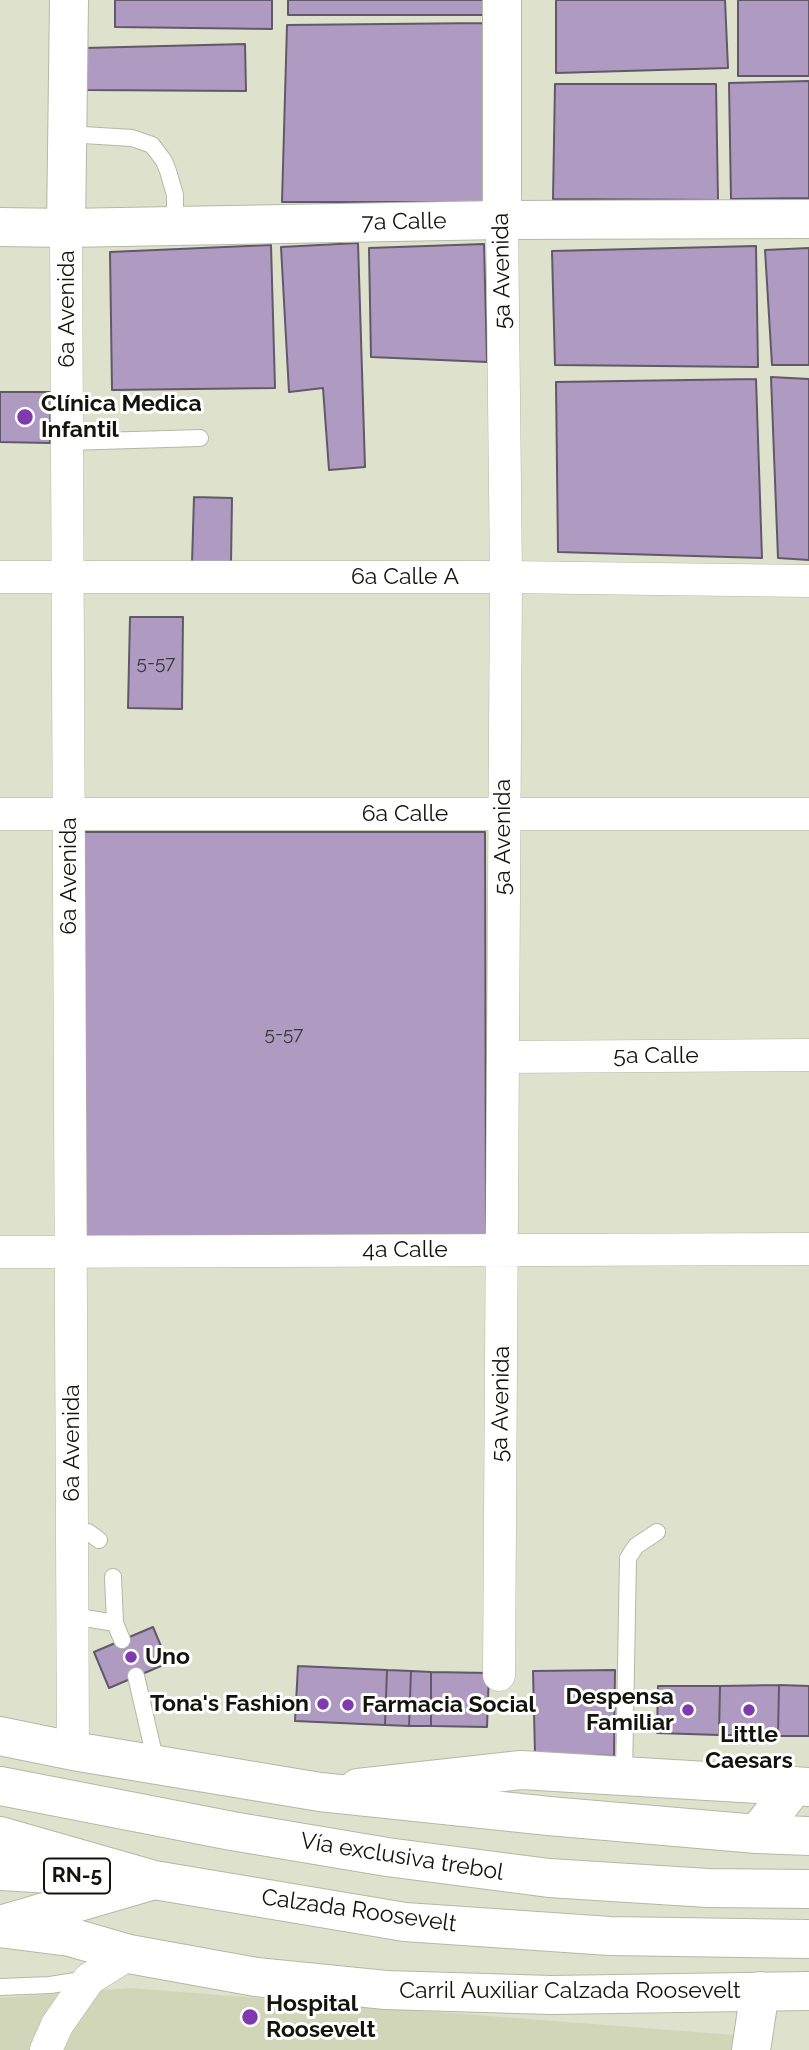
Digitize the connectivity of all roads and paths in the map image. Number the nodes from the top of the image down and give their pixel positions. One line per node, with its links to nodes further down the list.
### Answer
1 (69, 0): 3 (main road, 6a Avenida)
2 (502, 0): 5 (main road, 5a Avenida)
3 (67, 134): 6 (lane); 8 (main road, 6a Avenida)
4 (809, 219): 5 (main road, 7a Calle)
5 (502, 220): 6 (main road, 7a Calle); 13 (street, 5a Avenida)
6 (175, 226): 8 (main road, 7a Calle)
7 (0, 227): 8 (main road, 7a Calle)
8 (66, 228): 10 (street, 6a Avenida)
9 (200, 438): 10 (lane)
10 (67, 442): 12 (street, 6a Avenida)
11 (0, 577): 12 (street, 6a Calle A)
12 (68, 577): 13 (street, 6a Calle A); 16 (street, 6a Avenida)
13 (506, 577): 14 (street, 6a Calle A); 17 (street, 5a Avenida)
14 (809, 581)
15 (0, 814): 16 (street, 6a Calle)
16 (69, 814): 17 (street, 6a Calle); 23 (street, 6a Avenida)
17 (503, 814): 18 (street, 6a Calle); 20 (street, 5a Avenida)
18 (809, 814)
19 (809, 1055): 20 (street, 5a Calle)
20 (503, 1057): 22 (street, 5a Avenida)
21 (809, 1249): 22 (street, 4a Calle)
22 (503, 1250): 23 (street, 4a Calle); 30 (street, 5a Avenida)
23 (71, 1251): 24 (street, 4a Calle); 27 (street, 6a Avenida)
24 (0, 1252)
25 (657, 1532): 36 (lane)
26 (113, 1577): 28 (lane)
27 (73, 1616): 28 (lane); 34 (street, 6a Avenida)
28 (115, 1623): 29 (lane)
29 (122, 1640)
30 (499, 1675)
31 (136, 1676): 35 (lane)
32 (0, 1718): 34 (main road)
33 (0, 1736): 34 (main road)
34 (73, 1751): 35 (main road)
35 (156, 1766): 39 (main road)
36 (624, 1775): 38 (main road); 39 (main road)
37 (0, 1786): 45 (main road, Vía exclusiva trebol)
38 (801, 1787): 40 (main road)
39 (320, 1792): 40 (main road)
40 (757, 1834): 42 (main road)
41 (0, 1836): 44 (main road, Calzada Roosevelt)
42 (809, 1836)
43 (0, 1871): 44 (main road, RN-5)
44 (153, 1880): 46 (main road); 47 (main road, Calzada Roosevelt)
45 (809, 1888)
46 (0, 1926): 48 (main road, Carril Auxiliar Calzada Roosevelt)
47 (809, 1939)
48 (130, 1954): 49 (street); 51 (main road, Carril Auxiliar Calzada Roosevelt)
49 (89, 1979): 50 (lane); 53 (street)
50 (0, 1987)
51 (760, 1991): 52 (main road, Carril Auxiliar Calzada Roosevelt); 54 (main road)
52 (809, 1991)
53 (46, 2050)
54 (751, 2050)

